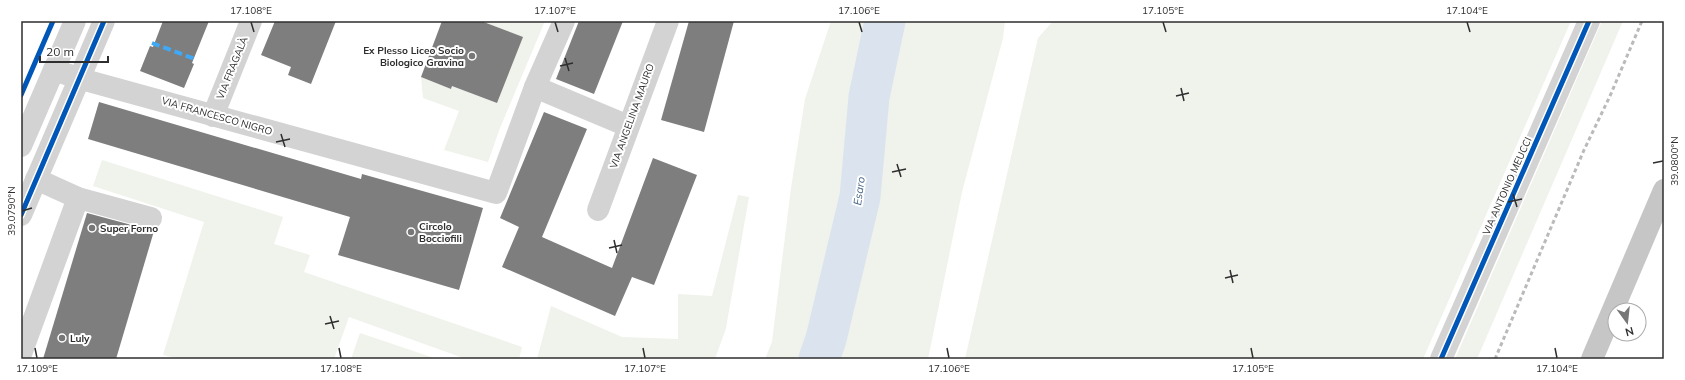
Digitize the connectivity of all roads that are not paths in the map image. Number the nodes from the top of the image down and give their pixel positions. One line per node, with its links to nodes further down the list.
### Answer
1 (75, 21): 7 (street)
2 (104, 21): 8 (street)
3 (251, 21): 10 (street, VIA FRAGALÀ)
4 (564, 21): 9 (street)
5 (668, 21): 11 (street, VIA ANGELINA MAURO)
6 (1589, 21): 20 (street, VIA ANTONIO MEUCCI)
7 (54, 70): 8 (street, VIA FRANCESCO NIGRO); 12 (street)
8 (80, 79): 10 (street, VIA FRANCESCO NIGRO); 13 (street)
9 (535, 87): 10 (street, VIA FRANCESCO NIGRO); 11 (street)
10 (214, 116)
11 (628, 126): 16 (street, VIA ANGELINA MAURO)
12 (21, 146)
13 (36, 179): 15 (street); 17 (street)
14 (1664, 190): 21 (main road)
15 (78, 198): 18 (street); 19 (street)
16 (598, 210)
17 (21, 215)
18 (151, 218)
19 (21, 354)
20 (1441, 359)
21 (1592, 359)

